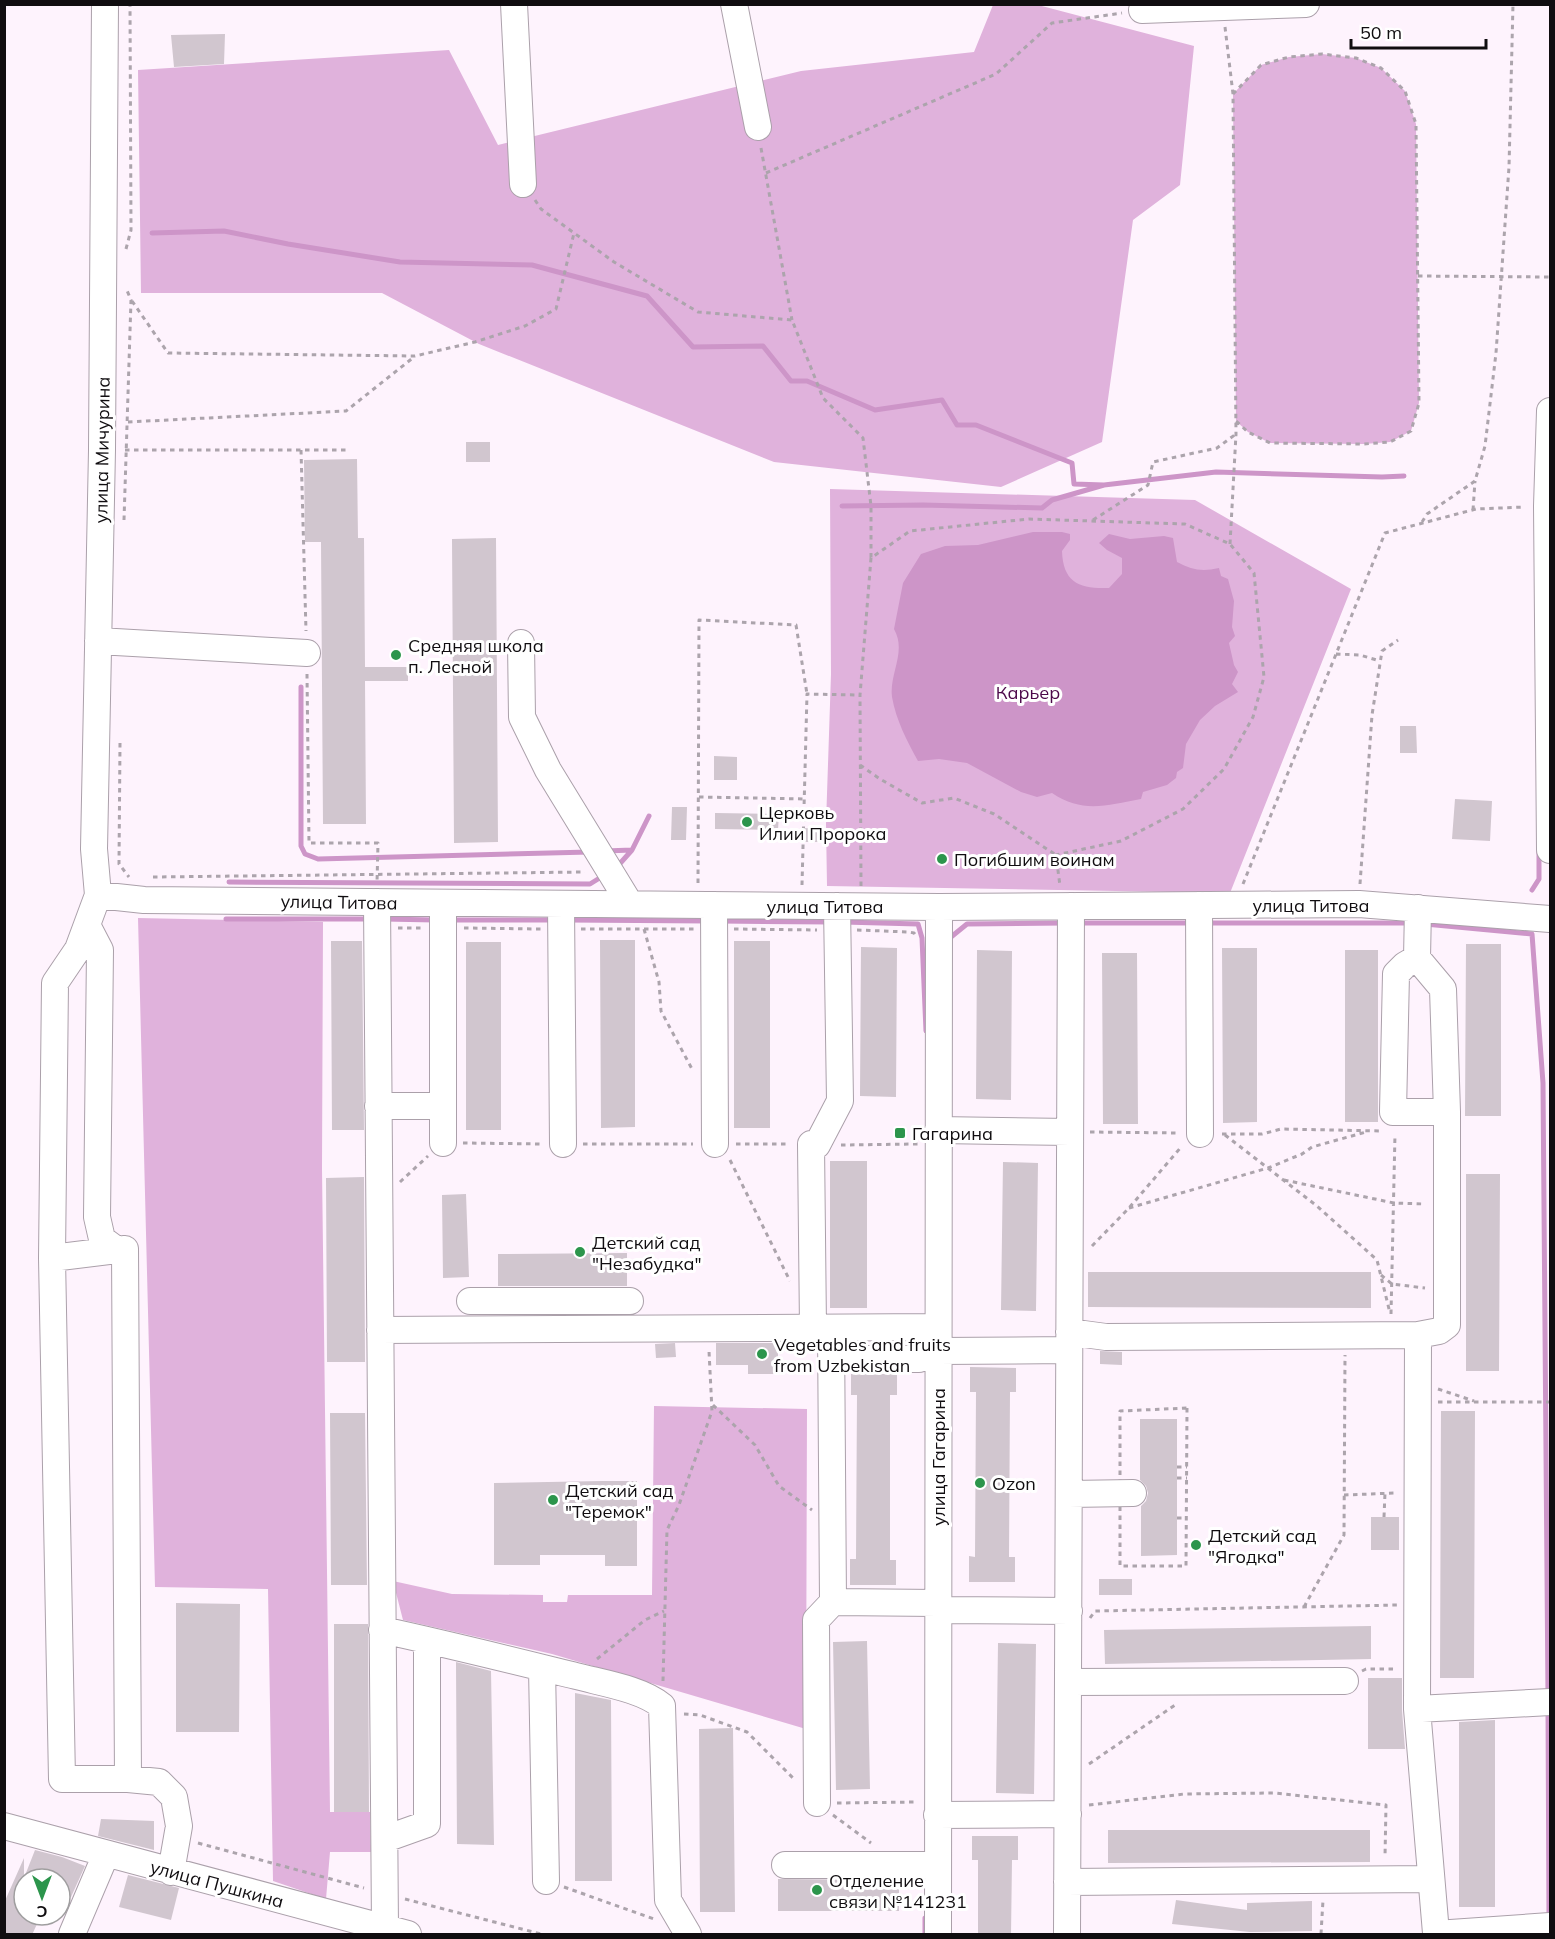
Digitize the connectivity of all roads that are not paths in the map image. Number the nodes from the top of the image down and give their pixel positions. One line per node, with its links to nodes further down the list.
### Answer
1 (105, 4): 11 (street, улица Мичурина)
2 (514, 4): 8 (street)
3 (734, 4): 7 (street)
4 (1306, 4): 5 (street)
5 (1222, 6): 6 (street)
6 (1142, 10)
7 (758, 127)
8 (523, 184)
9 (1551, 411): 10 (street)
10 (1543, 506): 14 (street)
11 (98, 641): 13 (street); 17 (street, улица Мичурина)
12 (521, 643): 15 (street)
13 (307, 653)
14 (1551, 850)
15 (617, 884): 22 (street, улица Титова); 24 (street, улица Титова)
16 (377, 890): 17 (street, улица Титова); 19 (street, улица Титова); 29 (street)
17 (98, 895): 27 (street)
18 (1065, 898): 20 (street, улица Титова); 21 (street, улица Титова); 32 (street)
19 (443, 903): 24 (street, улица Титова); 30 (street)
20 (1199, 905): 23 (street, улица Титова); 34 (street)
21 (939, 907): 25 (street, улица Титова); 33 (street, улица Гагарина)
22 (709, 908): 25 (street, улица Титова); 37 (street)
23 (1418, 908): 26 (street, улица Титова); 28 (street)
24 (561, 916): 36 (street)
25 (837, 918): 41 (street)
26 (1551, 919)
27 (87, 926): 38 (street); 39 (street)
28 (1417, 958): 31 (street); 31 (street)
29 (378, 1106): 30 (street); 43 (street)
30 (443, 1106): 35 (street)
31 (1448, 1112): 44 (street)
32 (1070, 1132): 33 (street); 45 (street)
33 (929, 1134): 46 (street, улица Гагарина)
34 (1206, 1134)
35 (443, 1143)
36 (563, 1144)
37 (718, 1144)
38 (117, 1250): 39 (street); 60 (street)
39 (52, 1258): 60 (street)
40 (630, 1301): 42 (street)
41 (822, 1328): 42 (street); 46 (street); 47 (street)
42 (472, 1329): 43 (street)
43 (380, 1330): 53 (street)
44 (1418, 1335): 45 (street); 59 (street)
45 (1069, 1341): 46 (street); 49 (street)
46 (931, 1346): 47 (street); 51 (street, улица Гагарина)
47 (831, 1359): 50 (street)
48 (1133, 1493): 49 (street)
49 (1069, 1494): 52 (street)
50 (833, 1602): 51 (street); 61 (street)
51 (938, 1607): 52 (street); 63 (street, улица Гагарина)
52 (1069, 1616): 56 (street)
53 (382, 1630): 54 (street); 65 (street)
54 (427, 1640): 55 (street); 65 (street)
55 (542, 1668): 71 (street); 75 (street)
56 (1068, 1682): 57 (street); 62 (street)
57 (1345, 1682)
58 (1551, 1702): 59 (street)
59 (1417, 1709): 70 (street)
60 (128, 1779): 69 (street)
61 (818, 1803)
62 (1068, 1810): 63 (street); 72 (street)
63 (927, 1814): 68 (street, улица Гагарина)
64 (16, 1829): 66 (street, улица Пушкина)
65 (385, 1839): 74 (street)
66 (106, 1854): 69 (street, улица Пушкина); 77 (street)
67 (785, 1865): 68 (street)
68 (938, 1865): 78 (street, улица Гагарина)
69 (171, 1872): 74 (street, улица Пушкина)
70 (1431, 1879): 72 (street); 76 (street)
71 (546, 1881)
72 (1067, 1882): 79 (street)
73 (1551, 1926): 76 (street)
74 (396, 1931)
75 (686, 1932)
76 (1436, 1934)
77 (72, 1935)
78 (938, 1935)
79 (1067, 1935)

